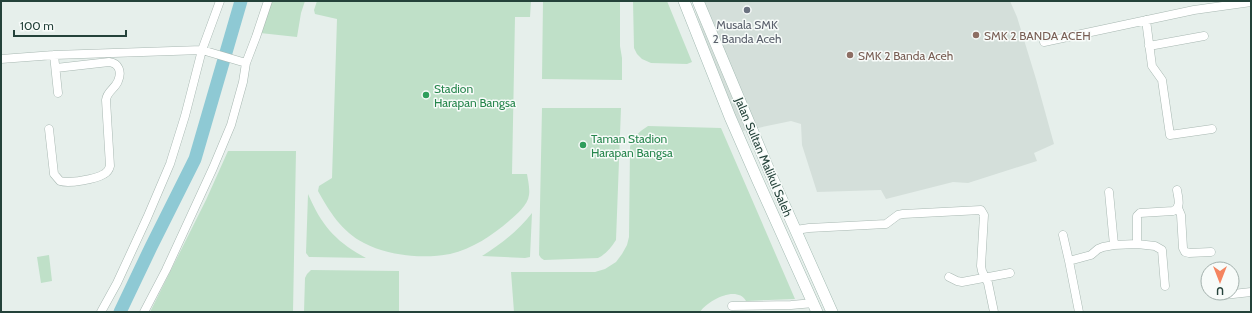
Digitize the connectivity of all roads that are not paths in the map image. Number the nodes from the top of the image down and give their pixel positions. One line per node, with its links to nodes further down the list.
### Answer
1 (220, 1): 10 (street)
2 (268, 1): 13 (street)
3 (684, 1): 19 (main road, Jalan Sultan Malikul Saleh)
4 (698, 1): 18 (main road, Jalan Sultan Malikul Saleh)
5 (1251, 2): 6 (street)
6 (1146, 20): 8 (street); 9 (street)
7 (1204, 36): 9 (street)
8 (1044, 42)
9 (1149, 46): 17 (street)
10 (206, 51): 11 (street); 13 (street); 38 (street)
11 (54, 55): 12 (street); 14 (street)
12 (1, 59)
13 (242, 62): 39 (street)
14 (56, 68): 15 (street); 16 (street)
15 (58, 93)
16 (49, 128)
17 (1212, 129)
18 (771, 175): 19 (main road); 23 (main road, Jalan Sultan Malikul Saleh)
19 (758, 181): 36 (main road, Jalan Sultan Malikul Saleh)
20 (1177, 190): 22 (street)
21 (1109, 192): 26 (street)
22 (1178, 208): 25 (street); 27 (street)
23 (796, 230): 31 (street); 33 (main road, Jalan Sultan Malikul Saleh)
24 (1063, 235): 28 (street)
25 (1137, 244): 26 (street); 32 (street)
26 (1114, 245): 28 (street)
27 (1211, 252)
28 (1069, 261): 42 (street)
29 (1010, 273): 31 (street)
30 (949, 277): 31 (street)
31 (986, 278): 41 (street)
32 (1165, 286)
33 (821, 288): 36 (main road); 40 (main road, Jalan Sultan Malikul Saleh)
34 (1251, 292): 35 (street)
35 (1240, 293)
36 (814, 303): 37 (street)
37 (732, 306)
38 (101, 312)
39 (144, 312)
40 (832, 312)
41 (994, 312)
42 (1079, 312)

